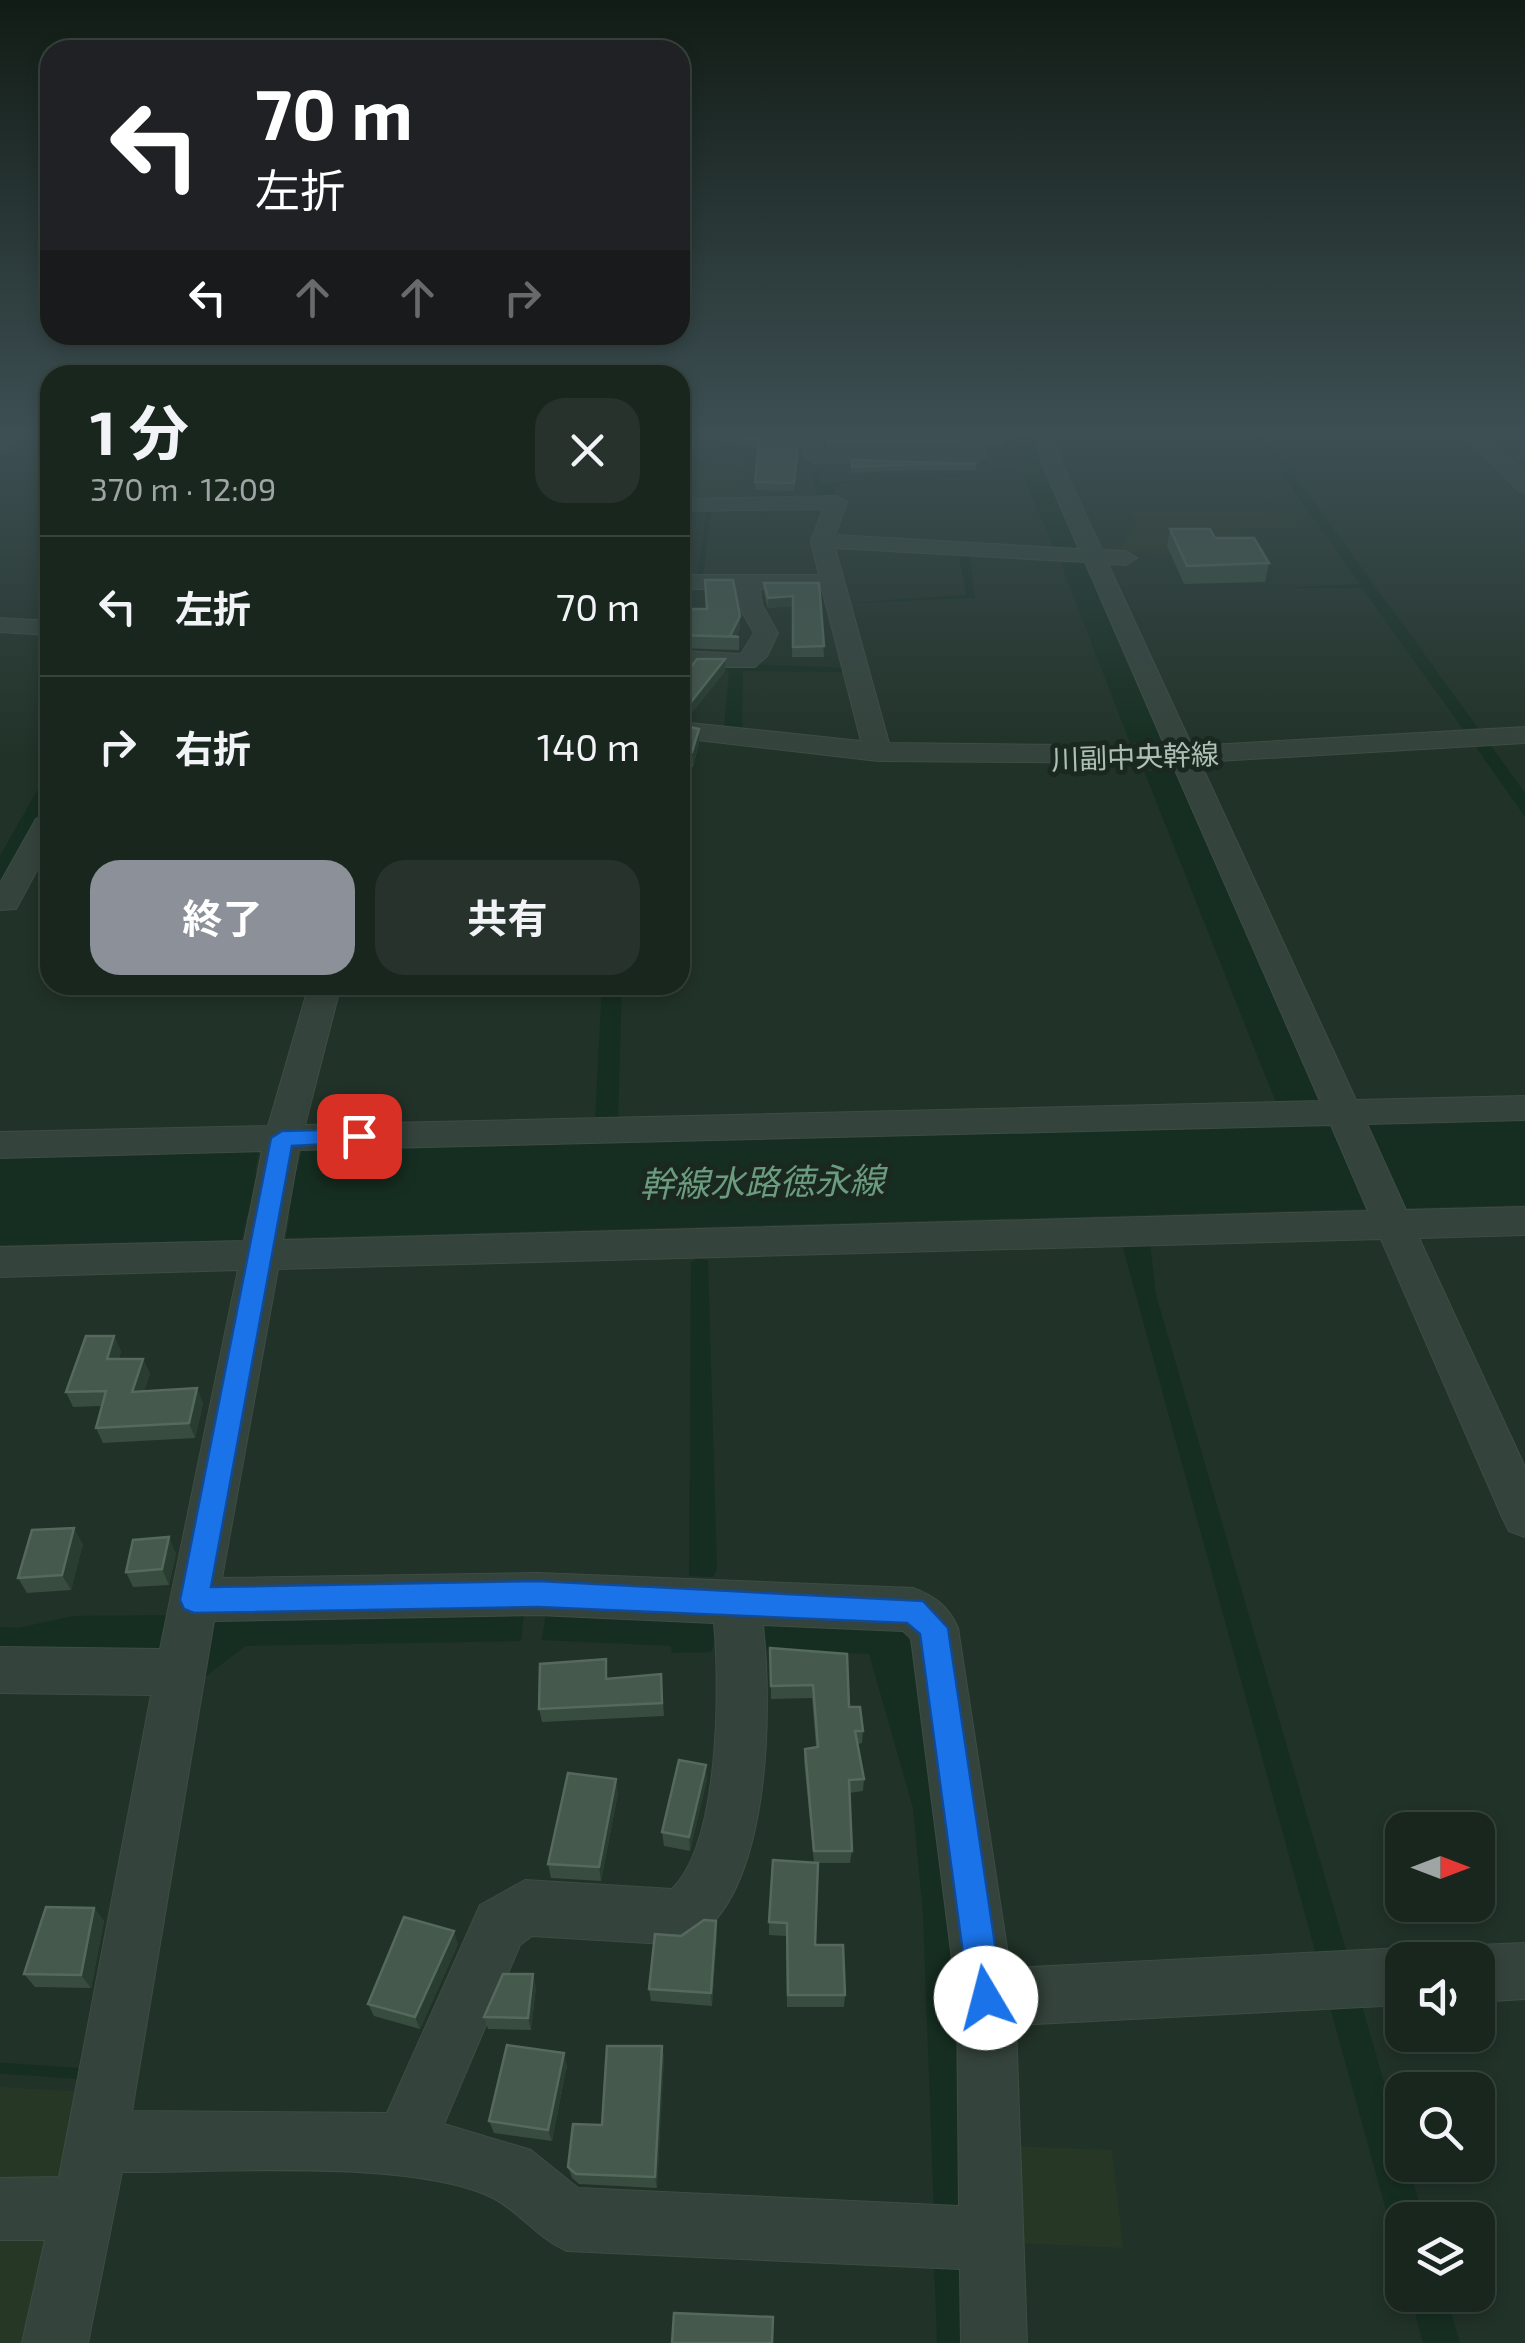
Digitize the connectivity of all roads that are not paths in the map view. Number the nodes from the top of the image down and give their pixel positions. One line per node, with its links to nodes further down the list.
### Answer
1 (1086, 538): 3 (street)
2 (822, 541): 3 (street); 7 (street)
3 (1093, 554): 4 (street); 14 (street)
4 (1126, 558)
5 (690, 582): 6 (street)
6 (748, 582): 7 (street); 10 (street)
7 (832, 582): 13 (street)
8 (0, 625): 9 (street)
9 (40, 627)
10 (690, 659)
11 (690, 731): 13 (street, 川副中央幹線)
12 (1525, 735): 14 (street, 川副中央幹線)
13 (878, 753): 14 (street, 川副中央幹線)
14 (1183, 756): 19 (street)
15 (40, 837): 16 (street)
16 (8, 896)
17 (322, 995): 21 (street)
18 (1525, 1108): 19 (street)
19 (1350, 1128): 21 (street); 22 (street)
20 (0, 1145): 21 (street)
21 (280, 1153): 24 (street)
22 (1386, 1209): 23 (street); 24 (street); 26 (street)
23 (1525, 1221)
24 (265, 1239): 25 (street); 27 (street)
25 (0, 1262)
26 (1525, 1517)
27 (194, 1600): 28 (street); 30 (street)
28 (736, 1601): 34 (street); 36 (street)
29 (0, 1670): 30 (street)
30 (180, 1672): 35 (street)
31 (1525, 1972): 32 (street)
32 (1495, 1973)
33 (1385, 1979): 34 (street)
34 (986, 1998): 39 (street)
35 (97, 2141): 36 (street); 37 (street)
36 (406, 2144): 39 (street)
37 (82, 2208): 38 (street); 40 (street)
38 (0, 2209)
39 (992, 2239): 41 (street)
40 (54, 2343)
41 (994, 2343)

